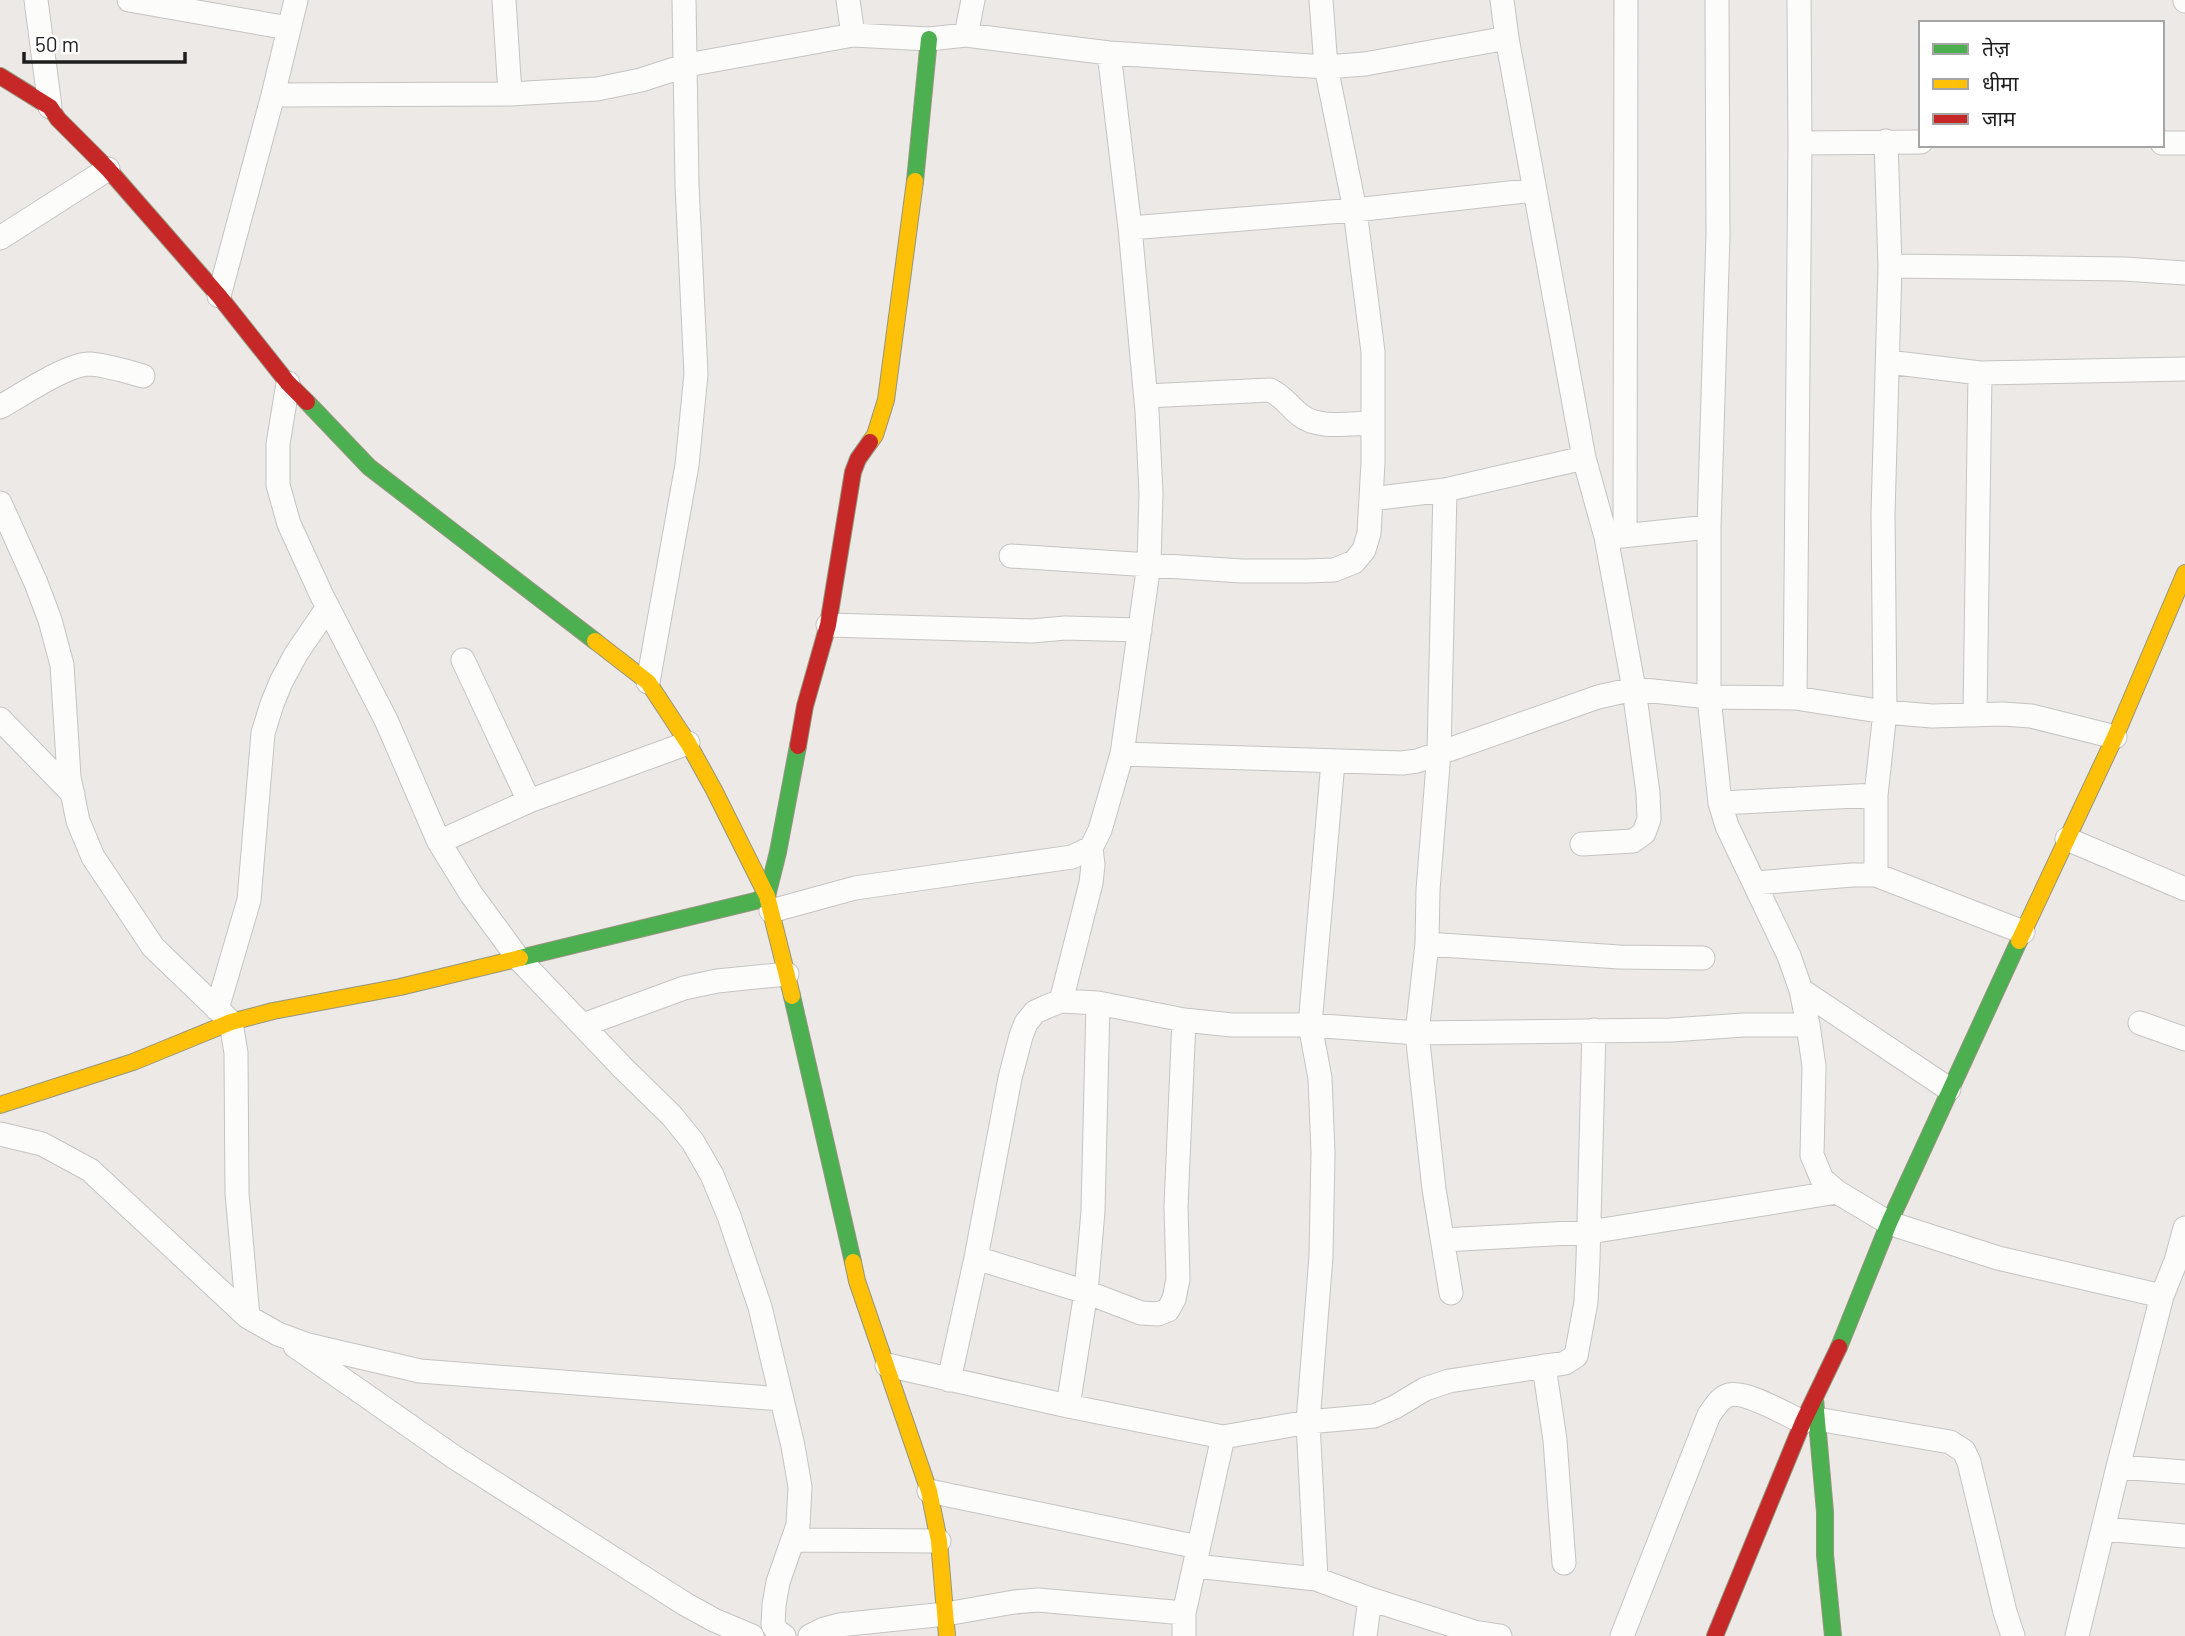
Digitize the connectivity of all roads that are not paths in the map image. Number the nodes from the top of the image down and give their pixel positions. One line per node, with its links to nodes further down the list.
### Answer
1 (36, 0): 24 (street)
2 (129, 0): 13 (street)
3 (296, 0): 13 (street)
4 (504, 0): 22 (street)
5 (684, 0): 19 (street)
6 (848, 0): 14 (street)
7 (973, 0): 15 (street)
8 (1321, 0): 20 (street)
9 (1502, 0): 16 (street)
10 (1626, 0): 51 (street)
11 (1717, 0): 50 (street)
12 (1799, 0): 27 (street)
13 (288, 28): 23 (street)
14 (853, 35): 17 (street); 19 (street)
15 (966, 35): 17 (street); 18 (street)
16 (1507, 38): 20 (street); 31 (street)
17 (929, 39): 56 (street)
18 (1109, 52): 20 (street); 33 (street)
19 (687, 65): 22 (street); 59 (street)
20 (1326, 67): 32 (street)
21 (0, 76): 24 (street)
22 (510, 94): 23 (street)
23 (273, 96): 37 (street)
24 (50, 107): 30 (street)
25 (1886, 141): 26 (street); 27 (street); 35 (street)
26 (1919, 142)
27 (1800, 143): 62 (street)
28 (2164, 143): 29 (street)
29 (2185, 143)
30 (108, 169): 34 (street); 37 (street)
31 (1535, 190): 32 (street); 46 (street)
32 (1355, 210): 33 (street); 45 (street)
33 (1130, 228): 43 (street)
34 (0, 237)
35 (1889, 266): 36 (street); 38 (street)
36 (2185, 273)
37 (219, 296): 42 (street)
38 (1888, 362): 40 (street); 63 (street)
39 (2185, 369): 40 (street)
40 (1980, 373): 64 (street)
41 (143, 376): 44 (street)
42 (288, 383): 55 (street); 59 (street)
43 (1146, 396): 45 (street); 53 (street)
44 (0, 407)
45 (1373, 423): 48 (street)
46 (1584, 458): 47 (street); 51 (street)
47 (1445, 490): 48 (street); 68 (street)
48 (1371, 499): 53 (street)
49 (0, 502): 71 (street)
50 (1709, 527): 51 (street); 61 (street)
51 (1616, 536): 60 (street)
52 (1012, 556): 53 (street)
53 (1149, 564): 57 (street)
54 (2185, 573): 66 (street)
55 (328, 607): 76 (street); 91 (street)
56 (828, 625): 57 (street); 82 (street)
57 (1140, 630): 69 (street)
58 (463, 660): 73 (street)
59 (648, 682): 67 (street)
60 (1634, 689): 61 (street); 68 (street); 77 (street)
61 (1709, 697): 62 (street); 74 (street)
62 (1795, 698): 63 (street)
63 (1885, 712): 64 (street); 72 (street)
64 (1975, 715): 66 (street)
65 (0, 719): 71 (street)
66 (2115, 737): 75 (street)
67 (688, 743): 73 (street); 82 (street)
68 (1439, 752): 70 (street); 84 (street)
69 (1122, 754): 70 (street); 78 (street)
70 (1333, 761): 95 (street)
71 (73, 794): 91 (street)
72 (1876, 795): 74 (street); 79 (street)
73 (529, 801): 76 (street)
74 (1720, 803): 80 (street)
75 (2067, 839): 81 (street); 83 (street)
76 (439, 842): 85 (street)
77 (1581, 844)
78 (1091, 848): 82 (street); 89 (street)
79 (1877, 876): 80 (street); 83 (street)
80 (1755, 883): 88 (street)
81 (2185, 889)
82 (769, 904): 85 (street); 87 (street)
83 (2023, 932): 100 (street)
84 (1427, 944): 86 (street); 98 (street)
85 (518, 958): 91 (street); 94 (street)
86 (1703, 958)
87 (787, 974): 94 (street); 115 (street)
88 (1801, 990): 96 (street); 100 (street)
89 (1061, 1001): 90 (street); 108 (street)
90 (1098, 1003): 92 (street); 110 (street)
91 (224, 1015): 101 (street); 113 (street)
92 (1184, 1020): 95 (street); 110 (street)
93 (2140, 1023): 99 (street)
94 (583, 1025): 118 (street)
95 (1310, 1025): 98 (street); 121 (street)
96 (1808, 1025): 97 (street); 103 (street)
97 (1594, 1030): 98 (street); 106 (street)
98 (1417, 1033): 107 (street)
99 (2185, 1039)
100 (1949, 1089): 104 (street)
101 (0, 1105)
102 (0, 1133): 113 (street)
103 (1837, 1192): 104 (street); 106 (street)
104 (1889, 1223): 112 (street); 120 (street)
105 (2185, 1228): 109 (street)
106 (1590, 1232): 107 (street); 116 (street)
107 (1443, 1240): 111 (street)
108 (976, 1258): 110 (street); 117 (street)
109 (2180, 1263): 112 (street)
110 (1086, 1292): 119 (street)
111 (1451, 1293)
112 (2162, 1296): 123 (street)
113 (248, 1317): 114 (street)
114 (278, 1334): 118 (street); 137 (street)
115 (887, 1365): 117 (street); 125 (street)
116 (1544, 1366): 121 (street); 131 (street)
117 (949, 1380): 119 (street)
118 (782, 1399): 128 (street)
119 (1068, 1406): 122 (street)
120 (1812, 1414): 143 (street); 144 (street); 145 (street); 146 (street)
121 (1308, 1422): 122 (street); 132 (street)
122 (1223, 1437): 130 (street)
123 (2118, 1467): 124 (street); 126 (street)
124 (2185, 1472)
125 (929, 1492): 129 (street); 130 (street)
126 (2103, 1529): 127 (street); 147 (street)
127 (2185, 1536)
128 (793, 1540): 129 (street); 138 (street)
129 (939, 1541): 135 (street)
130 (1197, 1557): 132 (street); 134 (street)
131 (1563, 1563)
132 (1316, 1579): 133 (street)
133 (1370, 1600): 136 (street); 141 (street)
134 (1184, 1612): 135 (street); 140 (street)
135 (947, 1625): 139 (street)
136 (1474, 1634): 142 (street)
137 (752, 1636)
138 (784, 1636)
139 (810, 1636)
140 (1184, 1636)
141 (1365, 1636)
142 (1500, 1636)
143 (1622, 1636)
144 (1715, 1636)
145 (1833, 1636)
146 (2013, 1636)
147 (2077, 1636)

